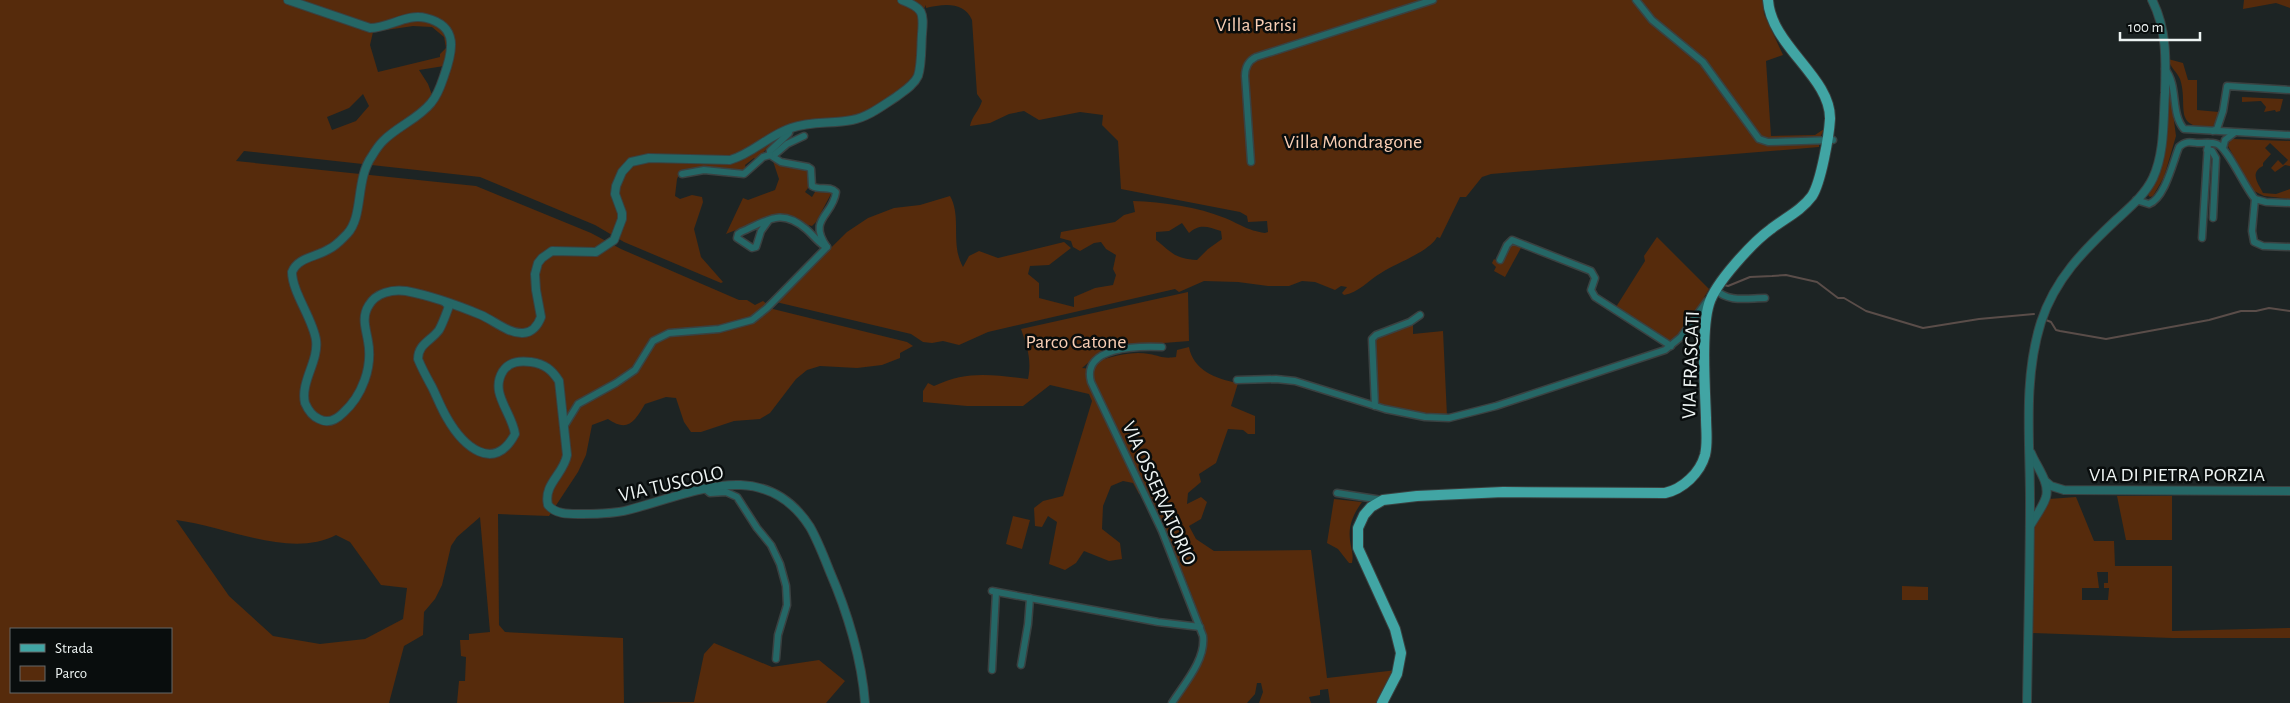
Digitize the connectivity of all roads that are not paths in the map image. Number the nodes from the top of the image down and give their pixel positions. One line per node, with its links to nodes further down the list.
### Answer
1 (288, 0): 32 (street)
2 (902, 0): 9 (street)
3 (1433, 0): 20 (street)
4 (1636, 0): 15 (street)
5 (1768, 0): 15 (main road, VIA FRASCATI)
6 (2152, 0): 7 (street)
7 (2165, 69): 10 (street); 23 (street)
8 (2290, 90): 11 (street)
9 (790, 128): 19 (street); 35 (street)
10 (2182, 128): 11 (street); 17 (street)
11 (2211, 131): 12 (street)
12 (2235, 133): 13 (street); 18 (street)
13 (2290, 135)
14 (804, 136): 19 (street)
15 (1830, 140): 31 (main road, VIA FRASCATI)
16 (2208, 146): 17 (street); 18 (street); 25 (street); 27 (street)
17 (2179, 147): 23 (street)
18 (2221, 147): 22 (street)
19 (771, 156): 21 (street); 28 (street)
20 (1251, 162)
21 (682, 174)
22 (2255, 199): 24 (street); 29 (street)
23 (2136, 200): 43 (street)
24 (2290, 203)
25 (2213, 218)
26 (769, 220): 26 (street); 28 (street)
27 (2202, 238)
28 (826, 246): 42 (street)
29 (2290, 247)
30 (1500, 260): 38 (street)
31 (1715, 289): 33 (street); 38 (street); 52 (main road, VIA FRASCATI)
32 (433, 298): 34 (street); 37 (street)
33 (1765, 298)
34 (445, 302): 35 (street); 37 (street)
35 (457, 306): 37 (street)
36 (1420, 315): 41 (street)
37 (443, 321): 42 (street, VIA TUSCOLO)
38 (1671, 346): 41 (street)
39 (1162, 347): 57 (street, VIA OSSERVATORIO)
40 (1237, 380): 41 (street)
41 (1375, 406)
42 (565, 425): 47 (street, VIA TUSCOLO)
43 (2029, 449): 44 (street); 45 (street)
44 (2040, 472): 45 (street); 46 (street)
45 (2029, 475): 53 (street)
46 (2045, 481): 48 (street); 51 (street)
47 (704, 488): 58 (street); 61 (street, VIA TUSCOLO)
48 (2064, 490): 49 (street, VIA DI PIETRA PORZIA); 51 (street)
49 (2290, 491)
50 (1337, 493): 52 (street, VIA FRASCATI)
51 (2046, 497): 54 (street)
52 (1383, 500): 63 (main road)
53 (2030, 504): 54 (street); 55 (street)
54 (2039, 509): 55 (street)
55 (2029, 530): 64 (street)
56 (1030, 598): 57 (street); 59 (street); 60 (street)
57 (1200, 627): 62 (street, VIA OSSERVATORIO)
58 (776, 659)
59 (1021, 665)
60 (992, 670)
61 (865, 703)
62 (1172, 703)
63 (1382, 703)
64 (2027, 703)

